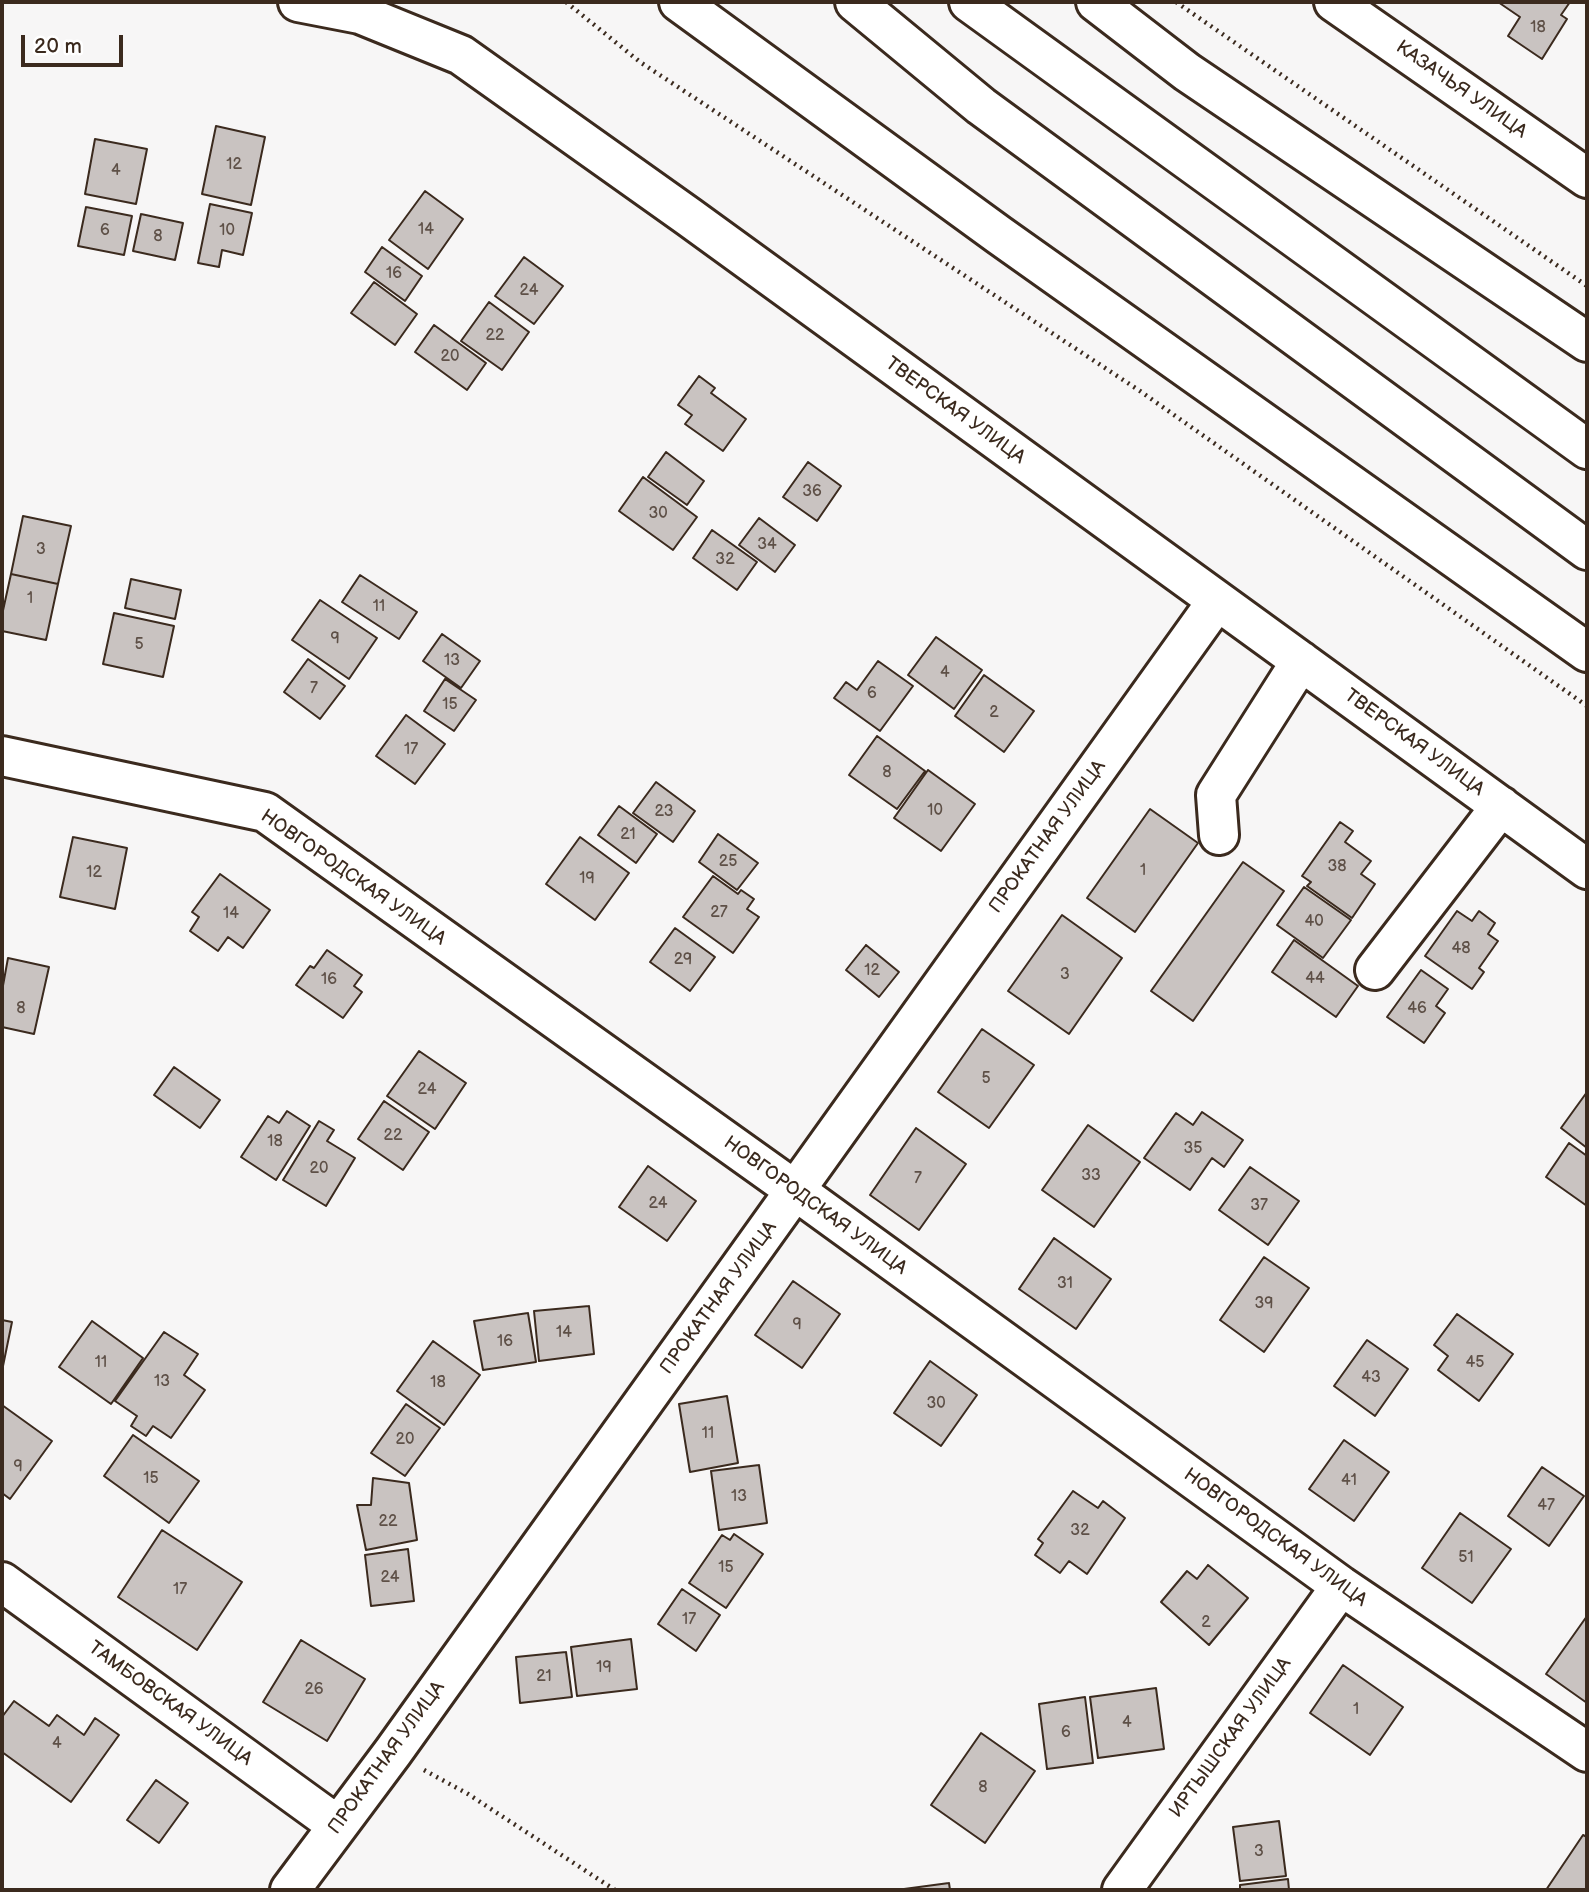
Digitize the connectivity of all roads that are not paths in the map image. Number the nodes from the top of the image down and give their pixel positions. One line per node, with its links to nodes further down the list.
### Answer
1 (298, 2): 11 (street, ТВЕРСКАЯ УЛИЦА)
2 (679, 2): 12 (street)
3 (855, 2): 10 (street)
4 (969, 2): 9 (street)
5 (1096, 2): 8 (street)
6 (1334, 2): 7 (street, КАЗАЧЬЯ УЛИЦА)
7 (1587, 178)
8 (1587, 342)
9 (1587, 449)
10 (1587, 550)
11 (1217, 601): 13 (street, ТВЕРСКАЯ УЛИЦА); 19 (street, ПРОКАТНАЯ УЛИЦА)
12 (1587, 652)
13 (1301, 661): 15 (street, ТВЕРСКАЯ УЛИЦА); 16 (street)
14 (2, 756): 19 (street, НОВГОРОДСКАЯ УЛИЦА)
15 (1501, 806): 17 (street, ТВЕРСКАЯ УЛИЦА); 18 (street)
16 (1219, 835)
17 (1587, 869)
18 (1375, 970)
19 (796, 1191): 21 (street, НОВГОРОДСКАЯ УЛИЦА); 23 (street, ПРОКАТНАЯ УЛИЦА)
20 (2, 1582): 23 (street, ТАМБОВСКАЯ УЛИЦА)
21 (1341, 1586): 22 (street, НОВГОРОДСКАЯ УЛИЦА); 25 (street, ИРТЫШСКАЯ УЛИЦА)
22 (1587, 1752)
23 (337, 1825): 24 (street, ПРОКАТНАЯ УЛИЦА)
24 (290, 1890)
25 (1122, 1890)

